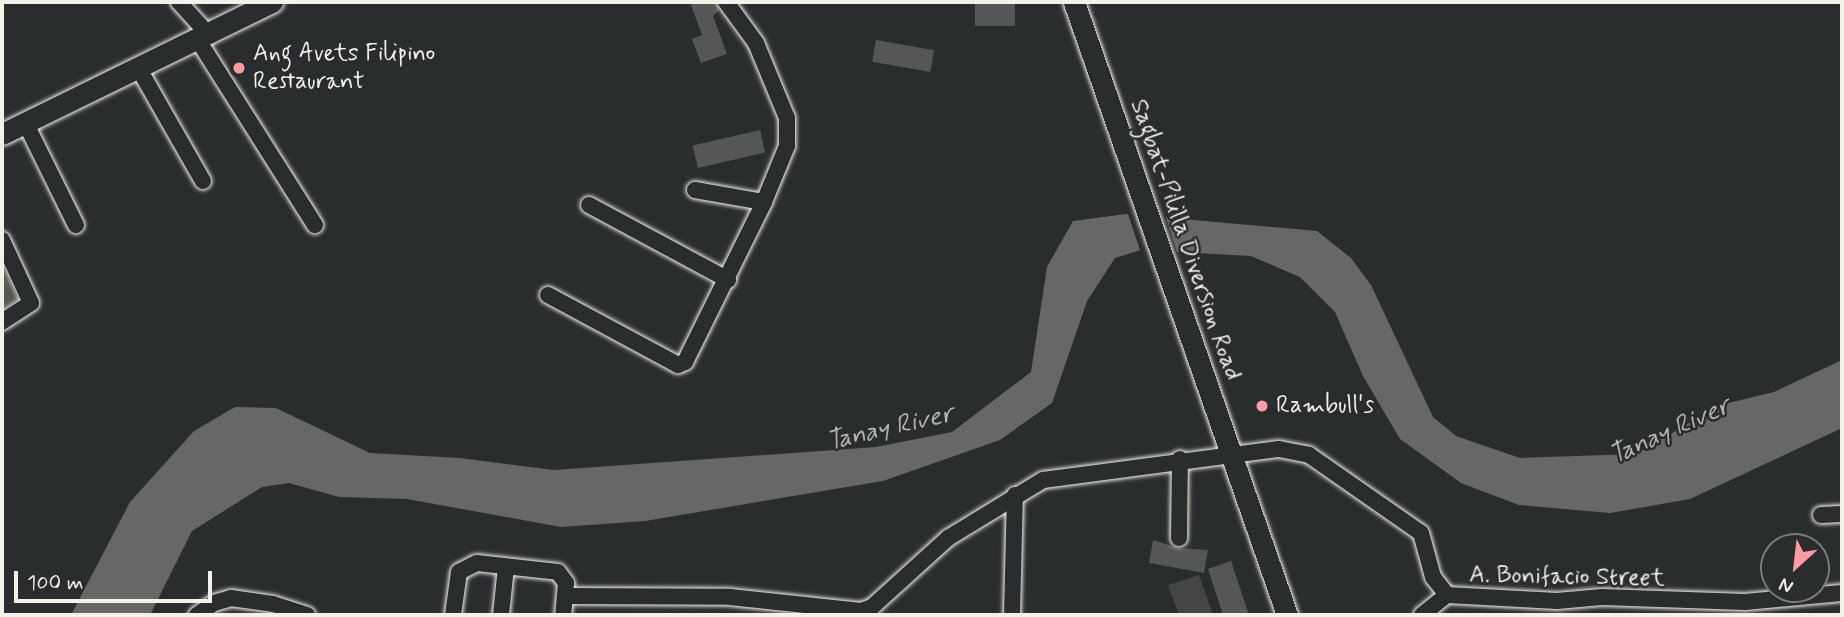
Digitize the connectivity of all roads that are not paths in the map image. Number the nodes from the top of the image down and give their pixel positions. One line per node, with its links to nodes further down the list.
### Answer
1 (179, 2): 5 (street)
2 (726, 2): 11 (street)
3 (1073, 2): 19 (main road, Sagbat-Pililla Diversion Road)
4 (262, 4): 5 (main road)
5 (203, 37): 6 (main road); 13 (street)
6 (139, 69): 7 (main road); 9 (street)
7 (25, 122): 8 (main road); 14 (street)
8 (2, 134)
9 (203, 181)
10 (695, 190): 11 (street)
11 (764, 202): 16 (street)
12 (589, 205): 16 (street)
13 (315, 225)
14 (76, 226)
15 (2, 240): 18 (street)
16 (728, 280): 17 (street)
17 (548, 295)
18 (2, 322)
19 (1233, 453): 20 (street, A. Bonifacio Street); 27 (street, A. Bonifacio Street); 36 (main road, Sagbat-Pililla Diversion Road)
20 (1180, 460): 21 (street, A. Bonifacio Street); 24 (street)
21 (1015, 495): 28 (street, A. Bonifacio Street); 35 (street)
22 (1842, 514): 23 (street)
23 (1821, 515)
24 (1179, 538)
25 (506, 567): 28 (street); 32 (street); 33 (street)
26 (1842, 593): 29 (street, A. Bonifacio Street)
27 (1447, 595): 29 (street, A. Bonifacio Street); 37 (street)
28 (566, 596): 34 (street)
29 (1556, 608)
30 (198, 615): 31 (street)
31 (307, 615)
32 (453, 615)
33 (501, 615)
34 (562, 615)
35 (1012, 615)
36 (1287, 615)
37 (1422, 615)

